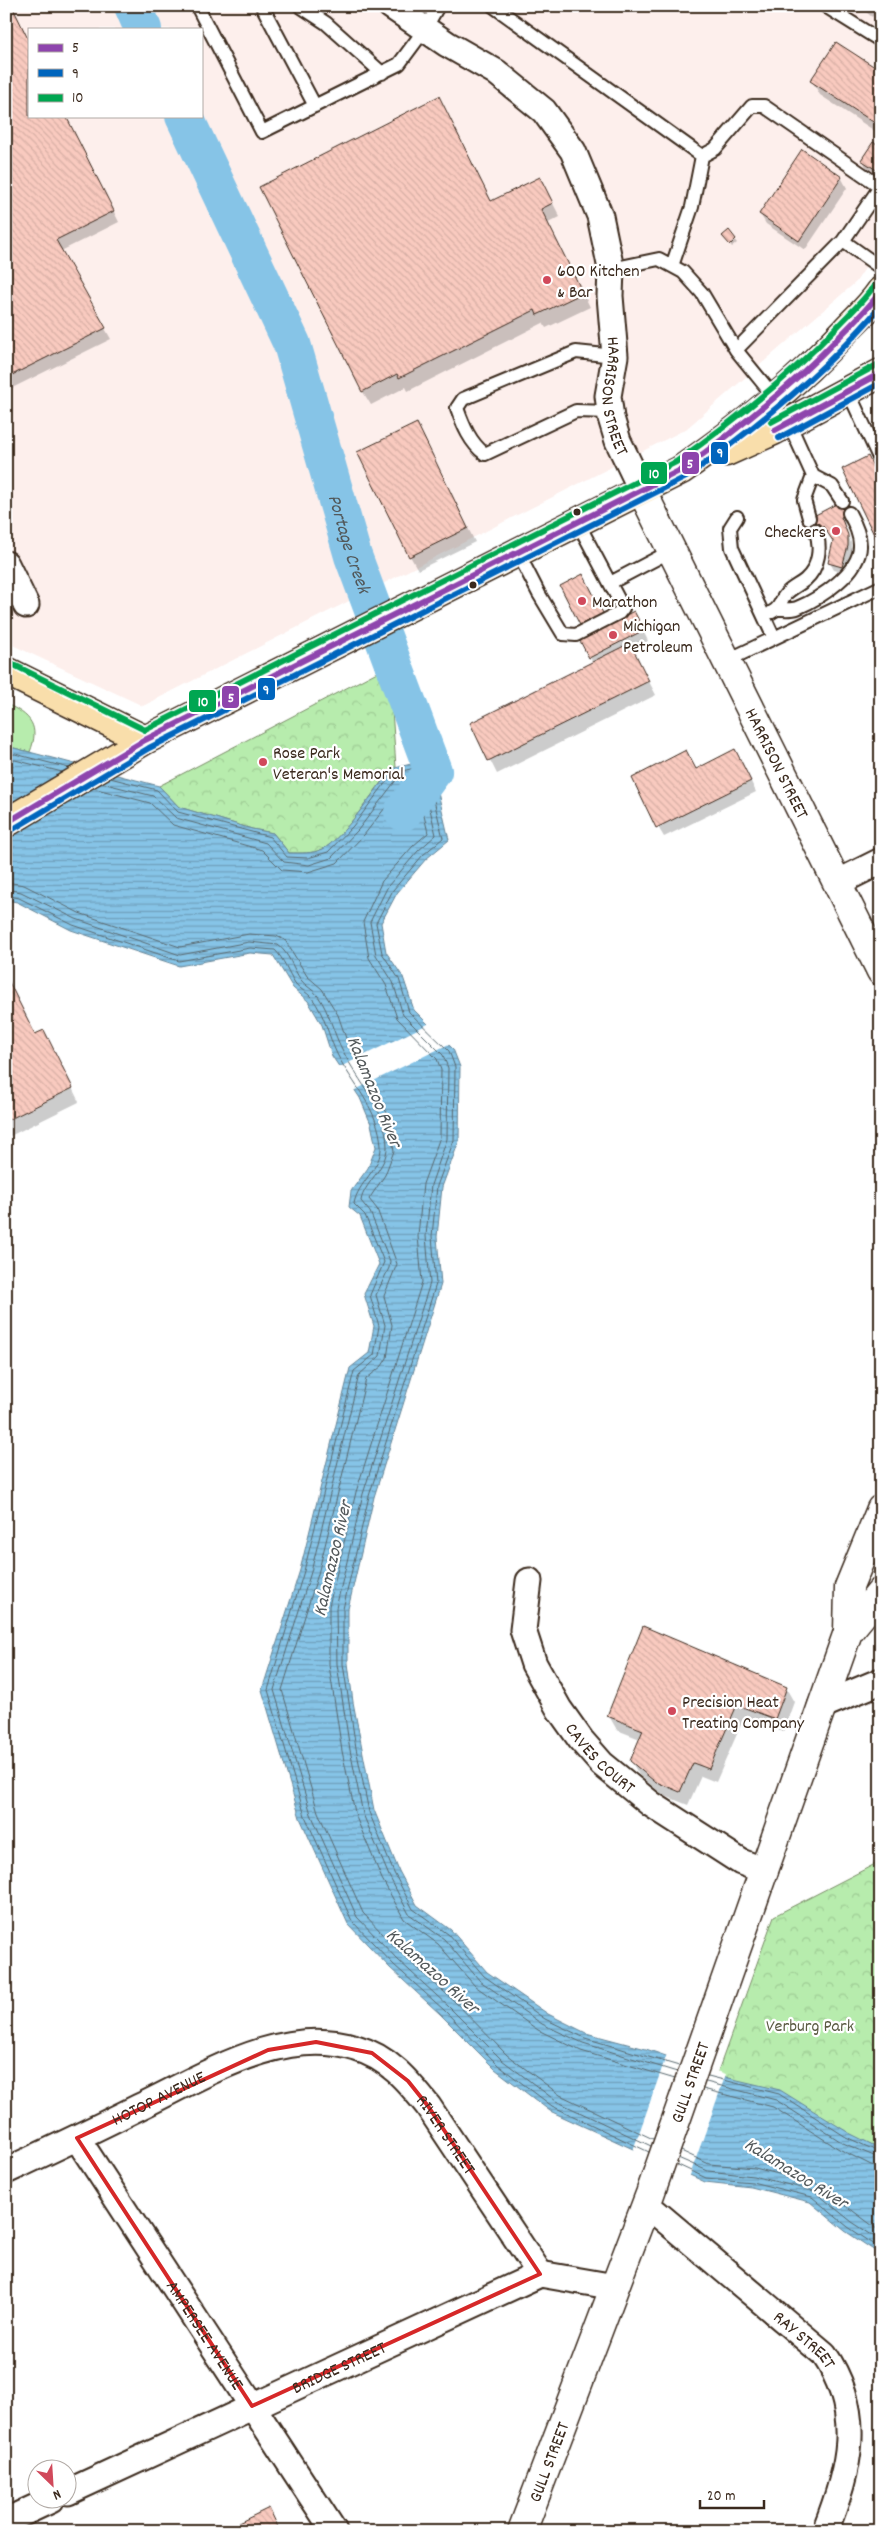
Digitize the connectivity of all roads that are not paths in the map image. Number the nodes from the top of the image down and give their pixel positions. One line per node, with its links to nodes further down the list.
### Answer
1 (197, 6): 11 (lane)
2 (262, 6): 11 (lane)
3 (300, 6): 10 (lane)
4 (391, 6): 8 (street, HARRISON STREET)
5 (438, 6): 8 (lane)
6 (493, 6): 12 (lane)
7 (833, 8): 9 (lane)
8 (425, 29): 10 (lane); 17 (street, HARRISON STREET)
9 (881, 41)
10 (382, 73): 11 (lane)
11 (315, 106)
12 (702, 156): 13 (lane); 15 (lane)
13 (881, 187): 14 (lane)
14 (843, 241): 16 (lane); 19 (lane)
15 (672, 266): 17 (lane); 19 (lane)
16 (881, 268)
17 (611, 269): 20 (street, HARRISON STREET)
18 (881, 291): 23 (main road)
19 (736, 350): 23 (lane)
20 (615, 356): 24 (street, HARRISON STREET); 24 (lane)
21 (881, 373): 22 (main road)
22 (848, 391): 25 (main road); 26 (lane)
23 (776, 399): 28 (main road)
24 (610, 412): 30 (street, HARRISON STREET)
25 (789, 423): 28 (main road); 29 (lane)
26 (876, 442): 27 (lane)
27 (881, 462)
28 (681, 470): 30 (main road)
29 (813, 476): 31 (lane); 34 (lane)
30 (641, 489): 35 (main road); 37 (street, HARRISON STREET)
31 (842, 501)
32 (849, 512): 43 (lane)
33 (737, 517): 44 (lane)
34 (809, 518)
35 (577, 521): 38 (main road); 40 (lane)
36 (815, 530): 43 (lane)
37 (671, 551): 40 (lane); 46 (street, HARRISON STREET)
38 (517, 552): 40 (lane); 48 (main road)
39 (6, 564): 42 (street)
40 (610, 583)
41 (881, 587): 45 (lane)
42 (26, 605)
43 (778, 609): 44 (lane)
44 (763, 616): 45 (lane)
45 (774, 638): 46 (lane)
46 (726, 661): 51 (street, HARRISON STREET)
47 (6, 671): 48 (main road)
48 (138, 744): 49 (main road)
49 (6, 823)
50 (881, 861): 51 (street)
51 (837, 883): 52 (street, HARRISON STREET)
52 (881, 971)
53 (881, 1509): 56 (street, GULL STREET)
54 (529, 1581): 59 (street, CAVES COURT)
55 (881, 1592): 56 (street, GULL STREET)
56 (848, 1632): 58 (street, GULL STREET)
57 (881, 1681): 58 (street)
58 (821, 1706): 59 (street, GULL STREET)
59 (765, 1871): 63 (street, GULL STREET)
60 (316, 2042): 61 (street, HOTOP AVENUE); 64 (street, RIVER STREET)
61 (77, 2138): 62 (street, HOTOP AVENUE); 66 (street, AMPERSEE AVENUE)
62 (6, 2171)
63 (648, 2199): 65 (street, GULL STREET); 72 (street, RAY STREET)
64 (540, 2274): 65 (street); 66 (street, BRIDGE STREET)
65 (615, 2287): 71 (street, GULL STREET)
66 (252, 2406): 67 (street, BRIDGE STREET); 70 (street, AMPERSEE AVENUE)
67 (78, 2487)
68 (28, 2510): 69 (street)
69 (6, 2520)
70 (334, 2531)
71 (522, 2531)
72 (825, 2531)

